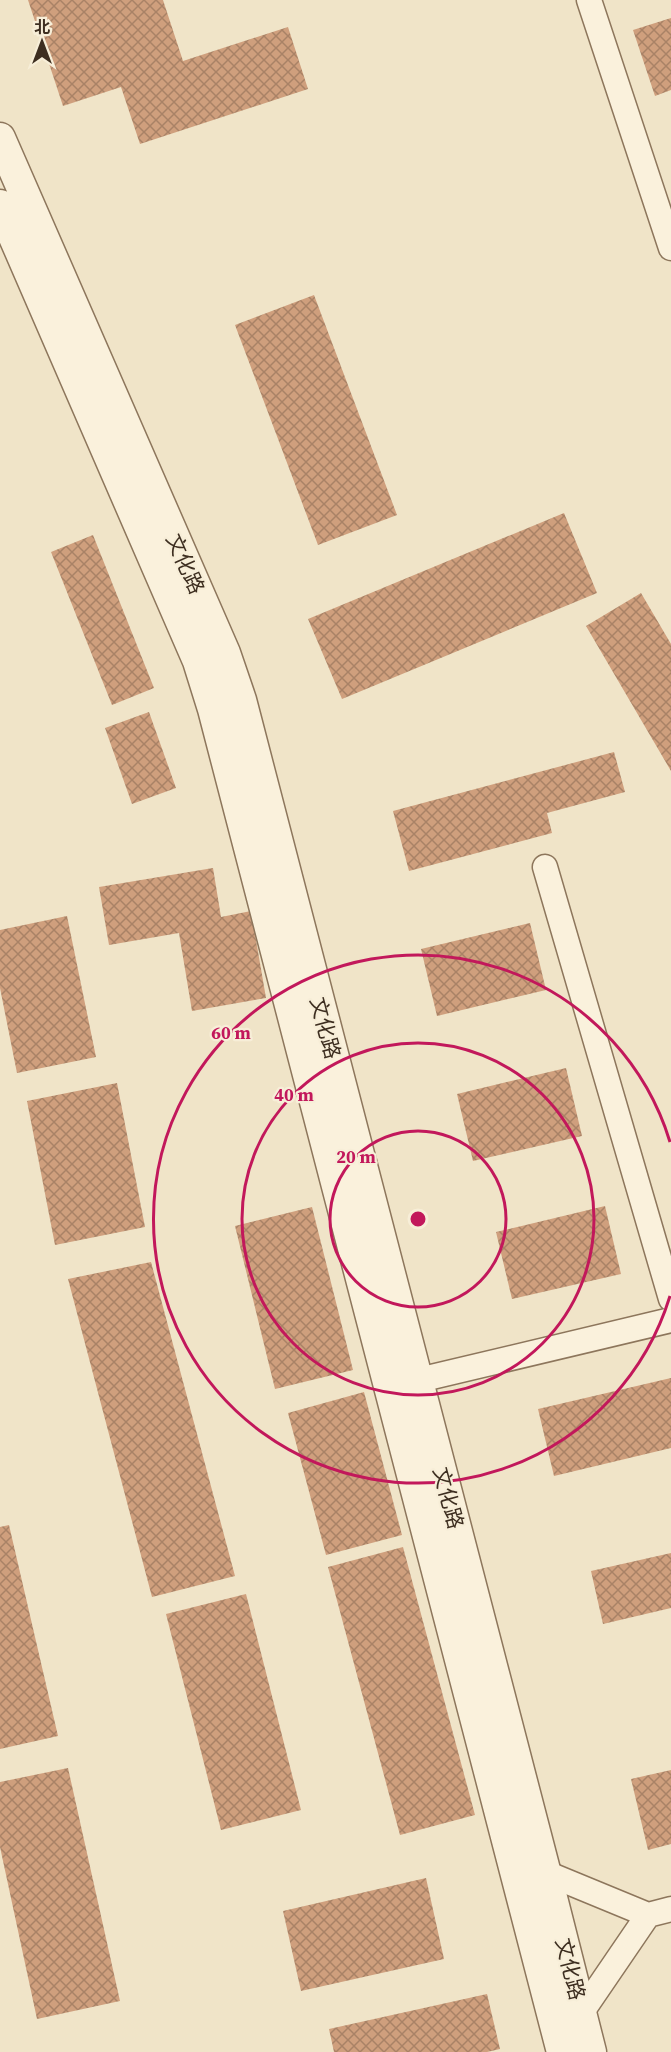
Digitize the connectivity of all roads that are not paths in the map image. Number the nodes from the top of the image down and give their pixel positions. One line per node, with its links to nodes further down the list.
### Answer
1 (589, 0): 4 (street)
2 (0, 138): 8 (street, 文化路)
3 (0, 205): 8 (street, 文化路)
4 (671, 248)
5 (545, 867): 6 (street)
6 (671, 1299)
7 (671, 1320): 8 (street)
8 (403, 1384): 9 (street, 文化路); 10 (street, 文化路)
9 (511, 1856): 10 (street); 14 (street, 文化路)
10 (546, 1874): 12 (street); 13 (street, 文化路)
11 (671, 1909): 12 (street)
12 (648, 1916): 13 (street)
13 (580, 2012): 14 (street); 15 (street, 文化路)
14 (561, 2050)
15 (591, 2052)

